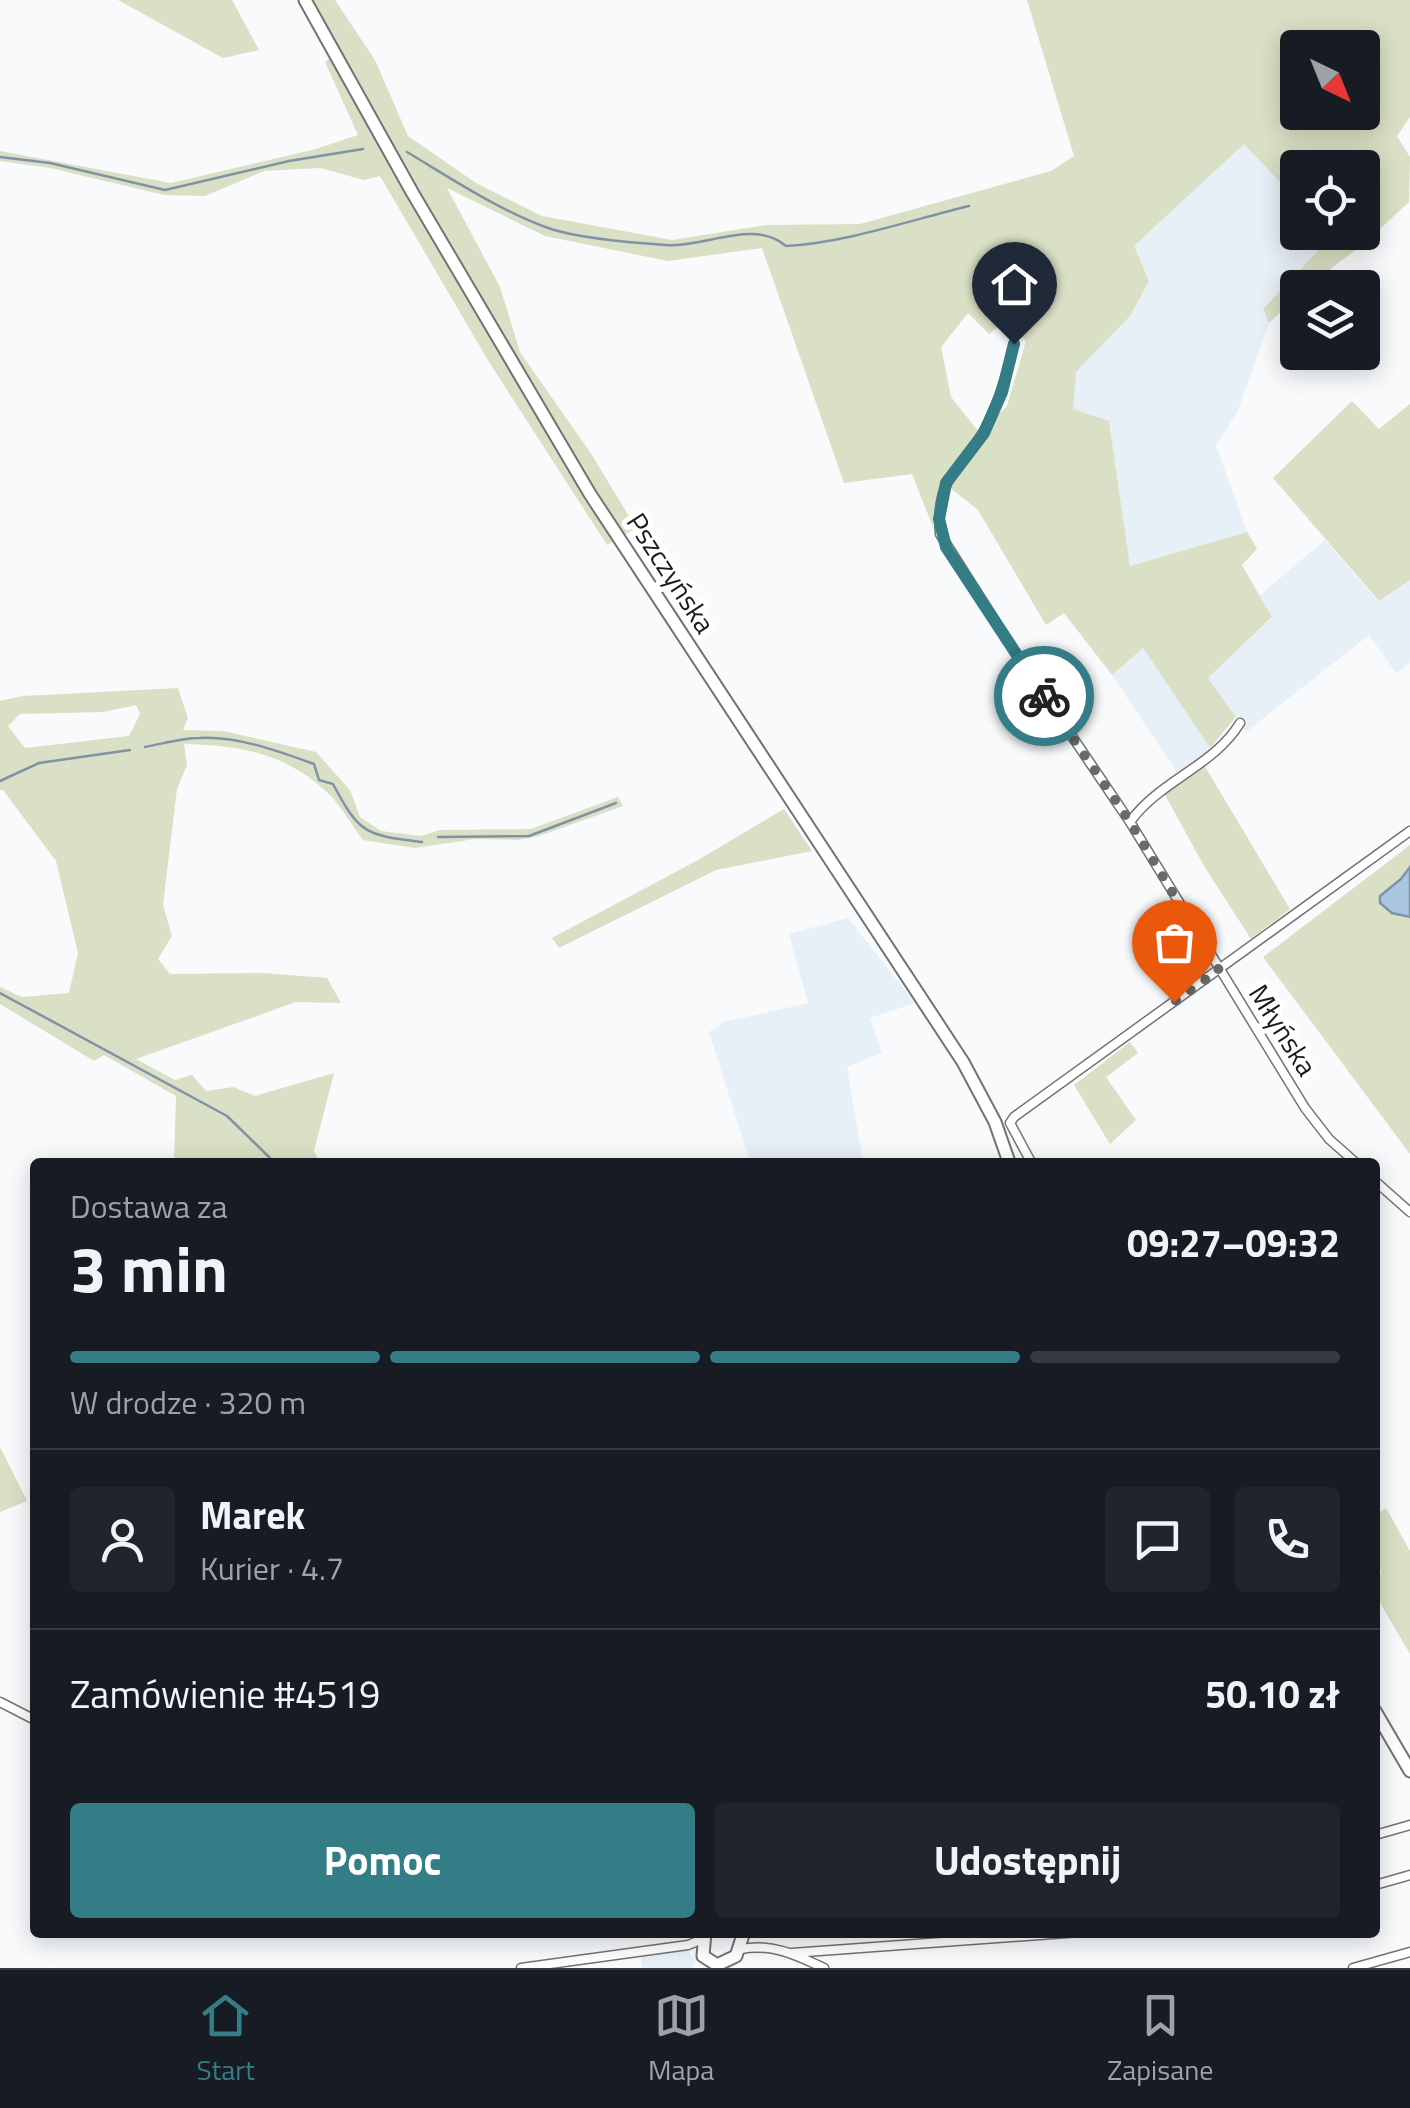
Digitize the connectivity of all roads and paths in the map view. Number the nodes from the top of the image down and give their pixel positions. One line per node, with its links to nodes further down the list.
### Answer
1 (305, 0): 7 (main road, Pszczyńska)
2 (1014, 344): 4 (street, Młyńska)
3 (1240, 723): 4 (street)
4 (1130, 822): 6 (street, Młyńska)
5 (1410, 830): 6 (street)
6 (1219, 970): 8 (street); 9 (street, Młyńska)
7 (1008, 1158)
8 (1029, 1158)
9 (1350, 1158)
10 (1380, 1185): 11 (street)
11 (1410, 1212)
12 (0, 1702): 13 (street)
13 (30, 1717)
14 (1380, 1720): 15 (main road)
15 (1410, 1771)
16 (1410, 1825): 17 (street)
17 (1380, 1833)
18 (1410, 1875): 19 (street)
19 (1380, 1884)
20 (743, 1938): 24 (main road)
21 (754, 1938): 23 (street)
22 (998, 1938): 27 (street)
23 (768, 1947): 24 (street); 27 (street)
24 (740, 1948): 29 (main road)
25 (704, 1950): 28 (street); 29 (main road)
26 (1410, 1952): 33 (street)
27 (792, 1953): 32 (street)
28 (592, 1958): 30 (street); 31 (street)
29 (721, 1966)
30 (521, 1968)
31 (594, 1968)
32 (824, 1968)
33 (1353, 1968)

